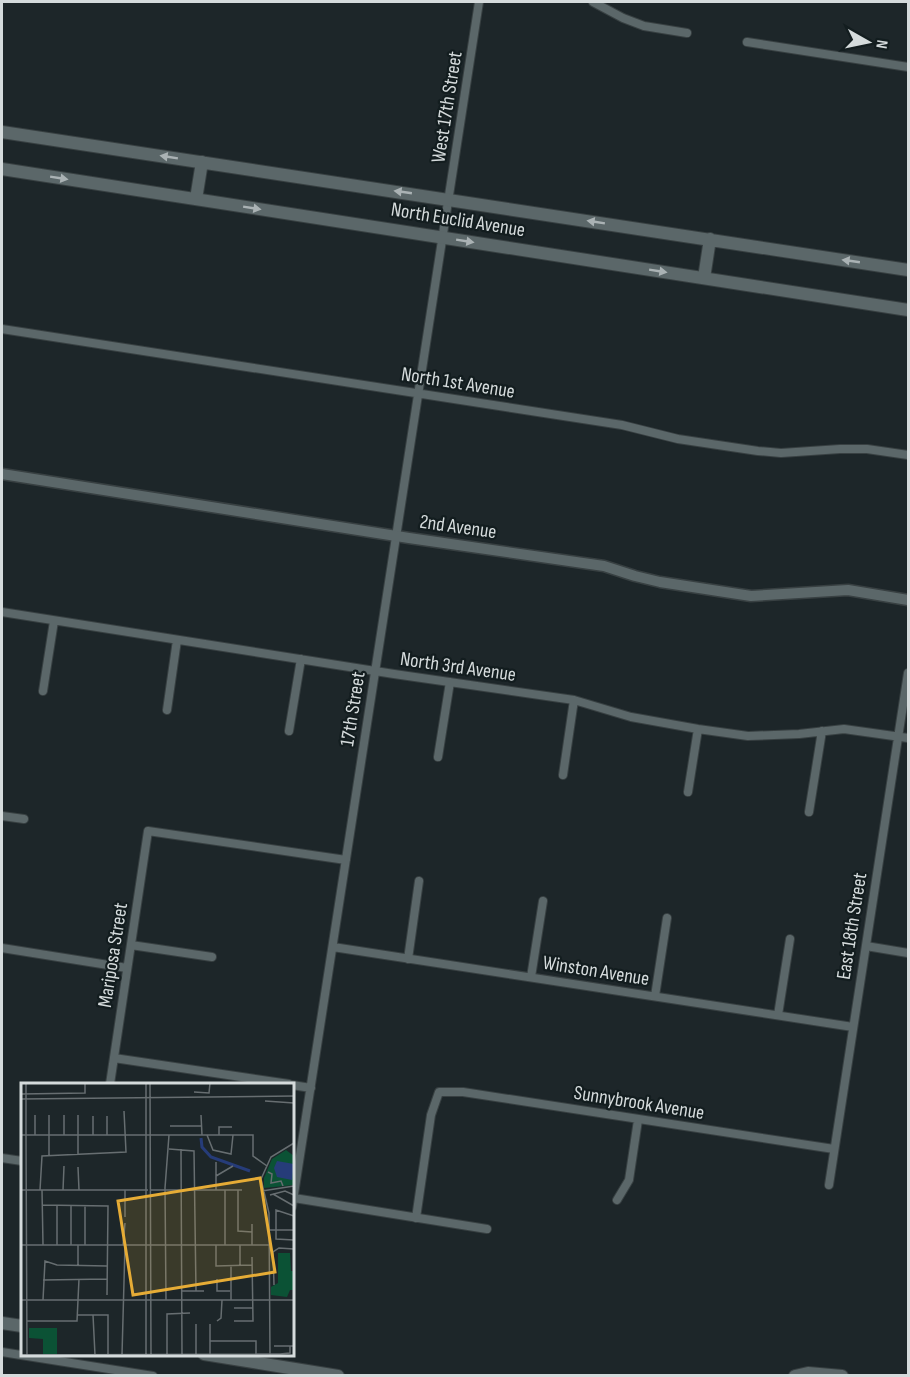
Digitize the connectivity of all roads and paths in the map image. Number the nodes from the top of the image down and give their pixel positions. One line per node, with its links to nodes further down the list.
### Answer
1 (479, 2): 10 (street, West 17th Street)
2 (593, 2): 3 (street)
3 (687, 33)
4 (747, 42): 5 (street)
5 (909, 67)
6 (2, 132): 7 (main road, North Euclid Avenue, one-way to 6)
7 (202, 162): 9 (main road); 10 (main road, North Euclid Avenue, one-way to 7)
8 (2, 169): 9 (main road, North Euclid Avenue, one-way to 9)
9 (196, 199): 12 (main road, North Euclid Avenue, one-way to 12)
10 (449, 199): 11 (street, West 17th Street); 13 (main road, North Euclid Avenue, one-way to 10)
11 (447, 217): 12 (street, 17th Street)
12 (444, 238): 15 (main road, North Euclid Avenue, one-way to 15); 18 (street, 17th Street)
13 (710, 239): 14 (main road, North Euclid Avenue, one-way to 13); 15 (main road)
14 (909, 270)
15 (704, 278): 16 (main road, North Euclid Avenue)
16 (909, 310)
17 (2, 329): 18 (street, North 1st Avenue)
18 (419, 393): 19 (street, North 1st Avenue); 21 (street, 17th Street)
19 (909, 454)
20 (2, 474): 21 (street, 2nd Avenue)
21 (397, 536): 22 (street, 2nd Avenue); 27 (street, 17th Street)
22 (909, 600)
23 (2, 612): 24 (street, North 3rd Avenue)
24 (54, 621): 25 (street, North 3rd Avenue); 30 (street)
25 (177, 640): 26 (street, North 3rd Avenue); 32 (street)
26 (301, 659): 27 (street, North 3rd Avenue); 35 (street)
27 (376, 671): 29 (street, North 3rd Avenue); 44 (street, 17th Street)
28 (909, 673): 36 (street, East 18th Street)
29 (450, 682): 31 (street, North 3rd Avenue); 38 (street)
30 (43, 691)
31 (574, 700): 33 (street, North 3rd Avenue); 39 (street)
32 (167, 710)
33 (698, 729): 34 (street, North 3rd Avenue); 40 (street)
34 (822, 730): 36 (street, North 3rd Avenue); 41 (street)
35 (289, 731)
36 (898, 737): 37 (street, North 3rd Avenue); 50 (street, East 18th Street)
37 (909, 738)
38 (438, 757)
39 (563, 775)
40 (688, 792)
41 (809, 812)
42 (2, 816): 43 (street)
43 (24, 819)
44 (346, 860): 49 (street, Mariposa Street); 51 (street, 17th Street)
45 (419, 881): 55 (street)
46 (543, 901): 57 (street)
47 (667, 918): 58 (street)
48 (790, 939): 59 (street)
49 (131, 945): 54 (street); 56 (street, Mariposa Street)
50 (866, 946): 53 (street); 60 (street, East 18th Street)
51 (333, 947): 55 (street, Winston Avenue); 65 (street, 17th Street)
52 (2, 948): 56 (street)
53 (909, 953)
54 (212, 957)
55 (408, 958): 57 (street, Winston Avenue)
56 (127, 968): 61 (street, Mariposa Street)
57 (531, 977): 58 (street, Winston Avenue)
58 (654, 996): 59 (street, Winston Avenue)
59 (778, 1015): 60 (street, Winston Avenue)
60 (853, 1026): 67 (street, East 18th Street)
61 (114, 1058): 62 (street, Mariposa Street); 63 (street)
62 (110, 1083)
63 (278, 1083)
64 (294, 1085): 65 (street)
65 (311, 1088): 71 (street, 17th Street)
66 (638, 1120): 67 (street, Sunnybrook Avenue); 72 (street); 74 (street, Sunnybrook Avenue)
67 (834, 1149): 70 (street, East 18th Street)
68 (2, 1158): 69 (street)
69 (21, 1161)
70 (829, 1185)
71 (294, 1196)
72 (617, 1200)
73 (294, 1202): 74 (street)
74 (416, 1218): 75 (street)
75 (488, 1228)
76 (2, 1323): 77 (main road)
77 (21, 1326)
78 (2, 1352): 79 (street)
79 (21, 1355)
80 (27, 1356): 83 (street)
81 (229, 1356): 82 (main road)
82 (267, 1359): 84 (main road)
83 (153, 1376)
84 (338, 1376)
85 (795, 1376): 86 (main road)
86 (842, 1376)

